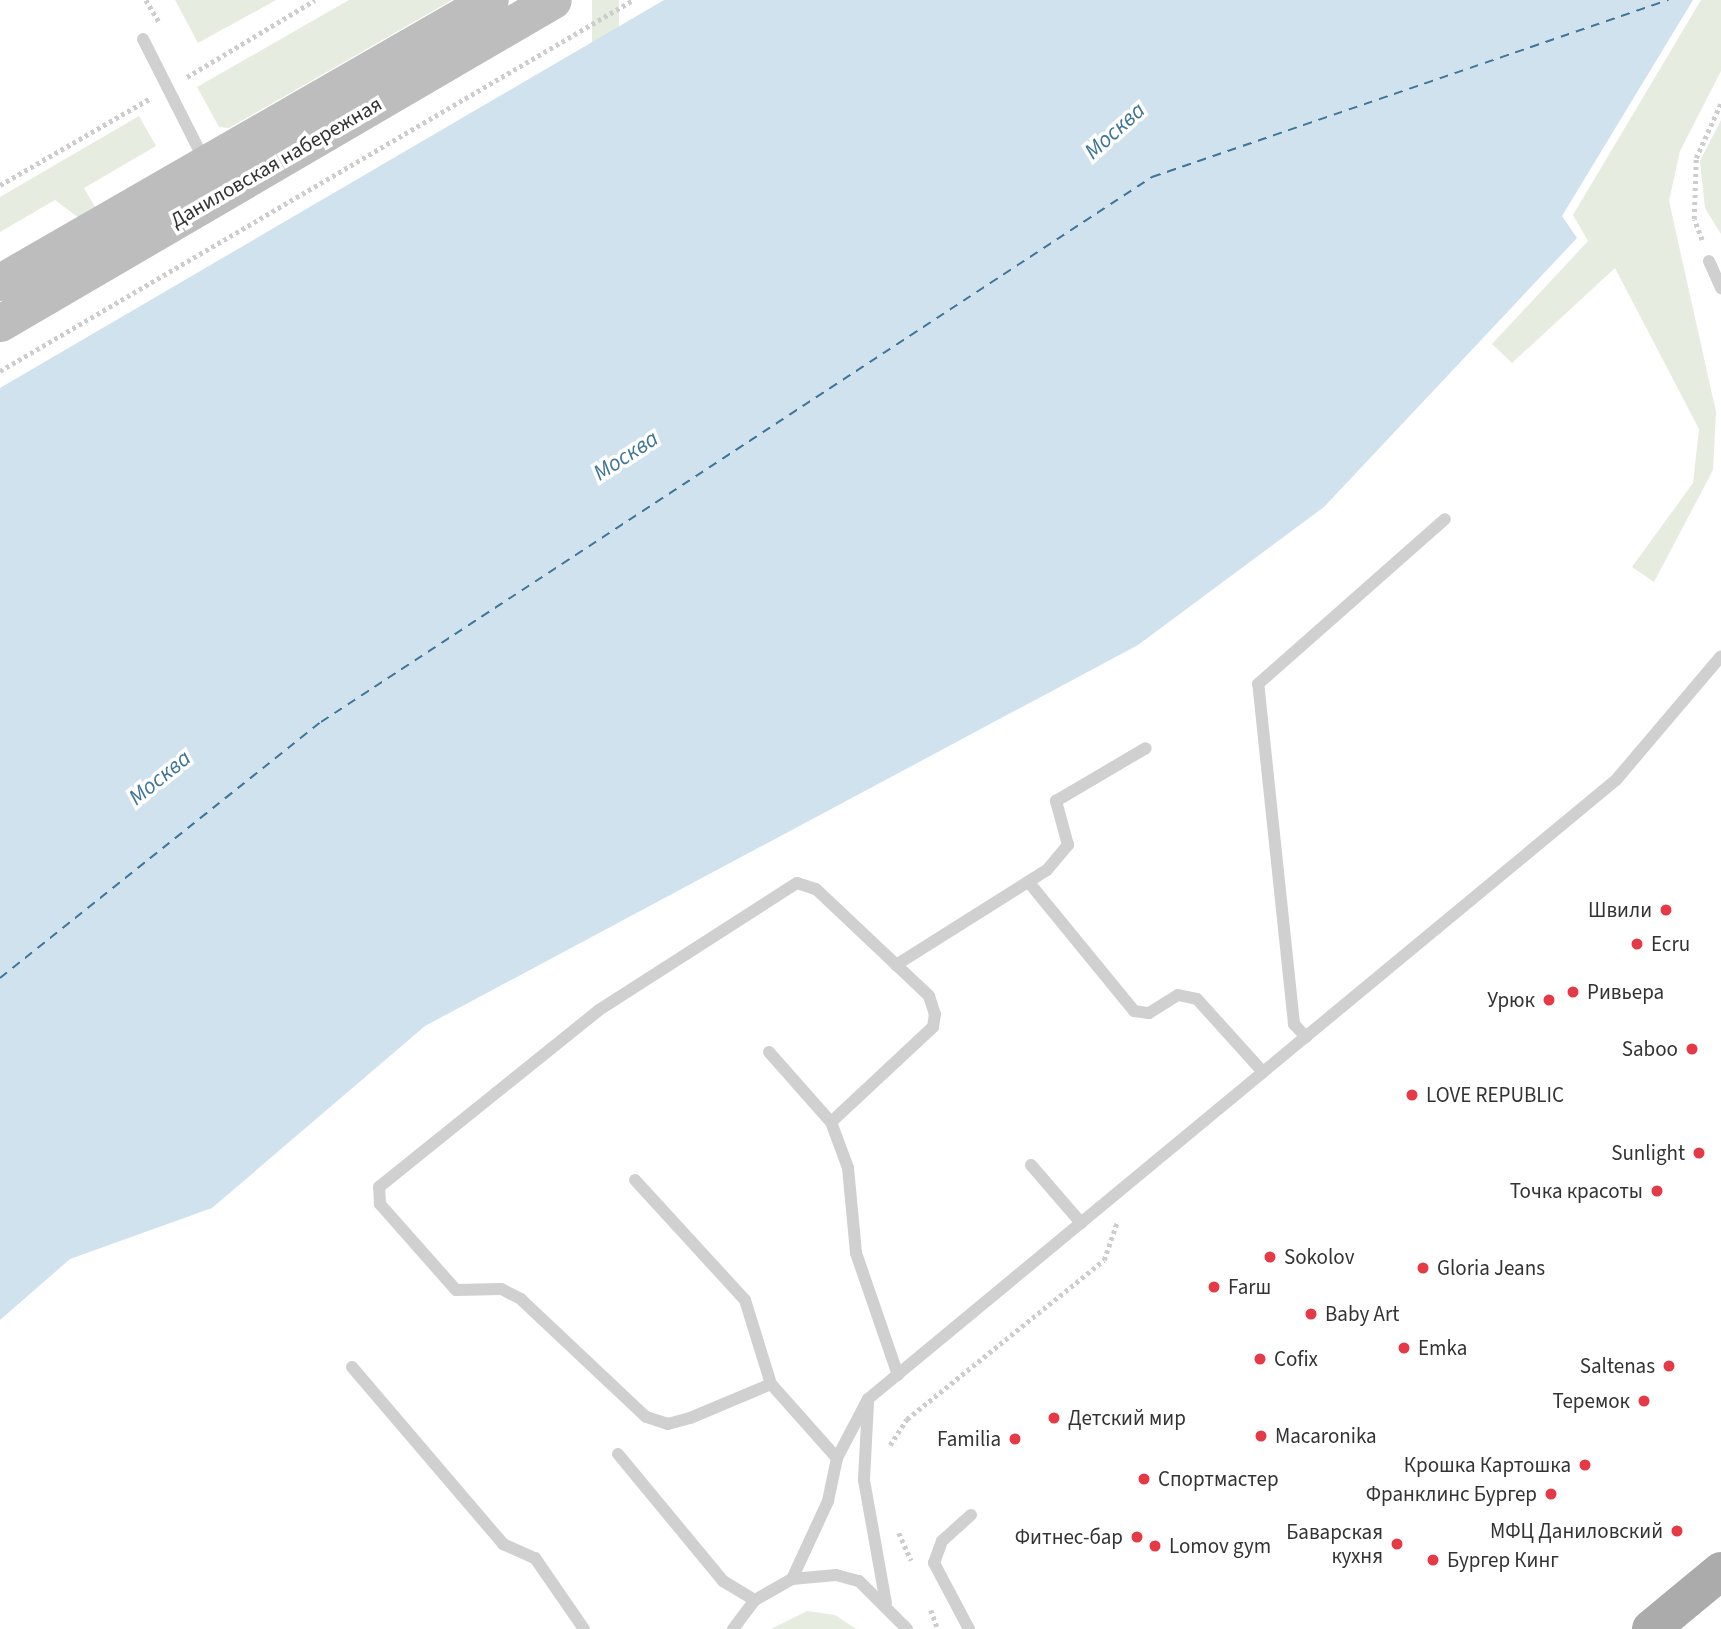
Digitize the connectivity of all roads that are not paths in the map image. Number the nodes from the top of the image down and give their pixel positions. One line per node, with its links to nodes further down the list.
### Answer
1 (490, 0): 5 (main road, Даниловская набережная)
2 (553, 0): 3 (main road, Даниловская набережная)
3 (517, 9): 9 (main road, Даниловская набережная)
4 (143, 39): 5 (lane)
5 (206, 163): 7 (main road, Даниловская набережная)
6 (1709, 261): 8 (lane)
7 (0, 282)
8 (1721, 288)
9 (0, 323)
10 (1445, 519): 15 (lane)
11 (1721, 656): 15 (lane)
12 (1146, 748): 13 (lane)
13 (1031, 885): 14 (lane); 17 (lane)
14 (895, 965): 18 (lane); 24 (lane)
15 (1306, 1037): 17 (lane)
16 (769, 1052): 18 (lane)
17 (1263, 1072): 21 (lane)
18 (831, 1122): 23 (lane)
19 (1031, 1165): 21 (lane)
20 (635, 1180): 24 (lane)
21 (1081, 1223): 23 (lane)
22 (352, 1367): 33 (lane)
23 (898, 1375): 25 (lane)
24 (771, 1384): 27 (lane)
25 (868, 1399): 27 (lane); 32 (lane)
26 (618, 1454): 31 (lane)
27 (837, 1458): 30 (lane)
28 (971, 1515): 36 (lane)
29 (1721, 1571): 37 (main road)
30 (792, 1579): 31 (lane); 32 (lane)
31 (755, 1600): 34 (lane)
32 (886, 1603): 35 (lane)
33 (584, 1629)
34 (733, 1629)
35 (907, 1629)
36 (969, 1629)
37 (1650, 1629)

